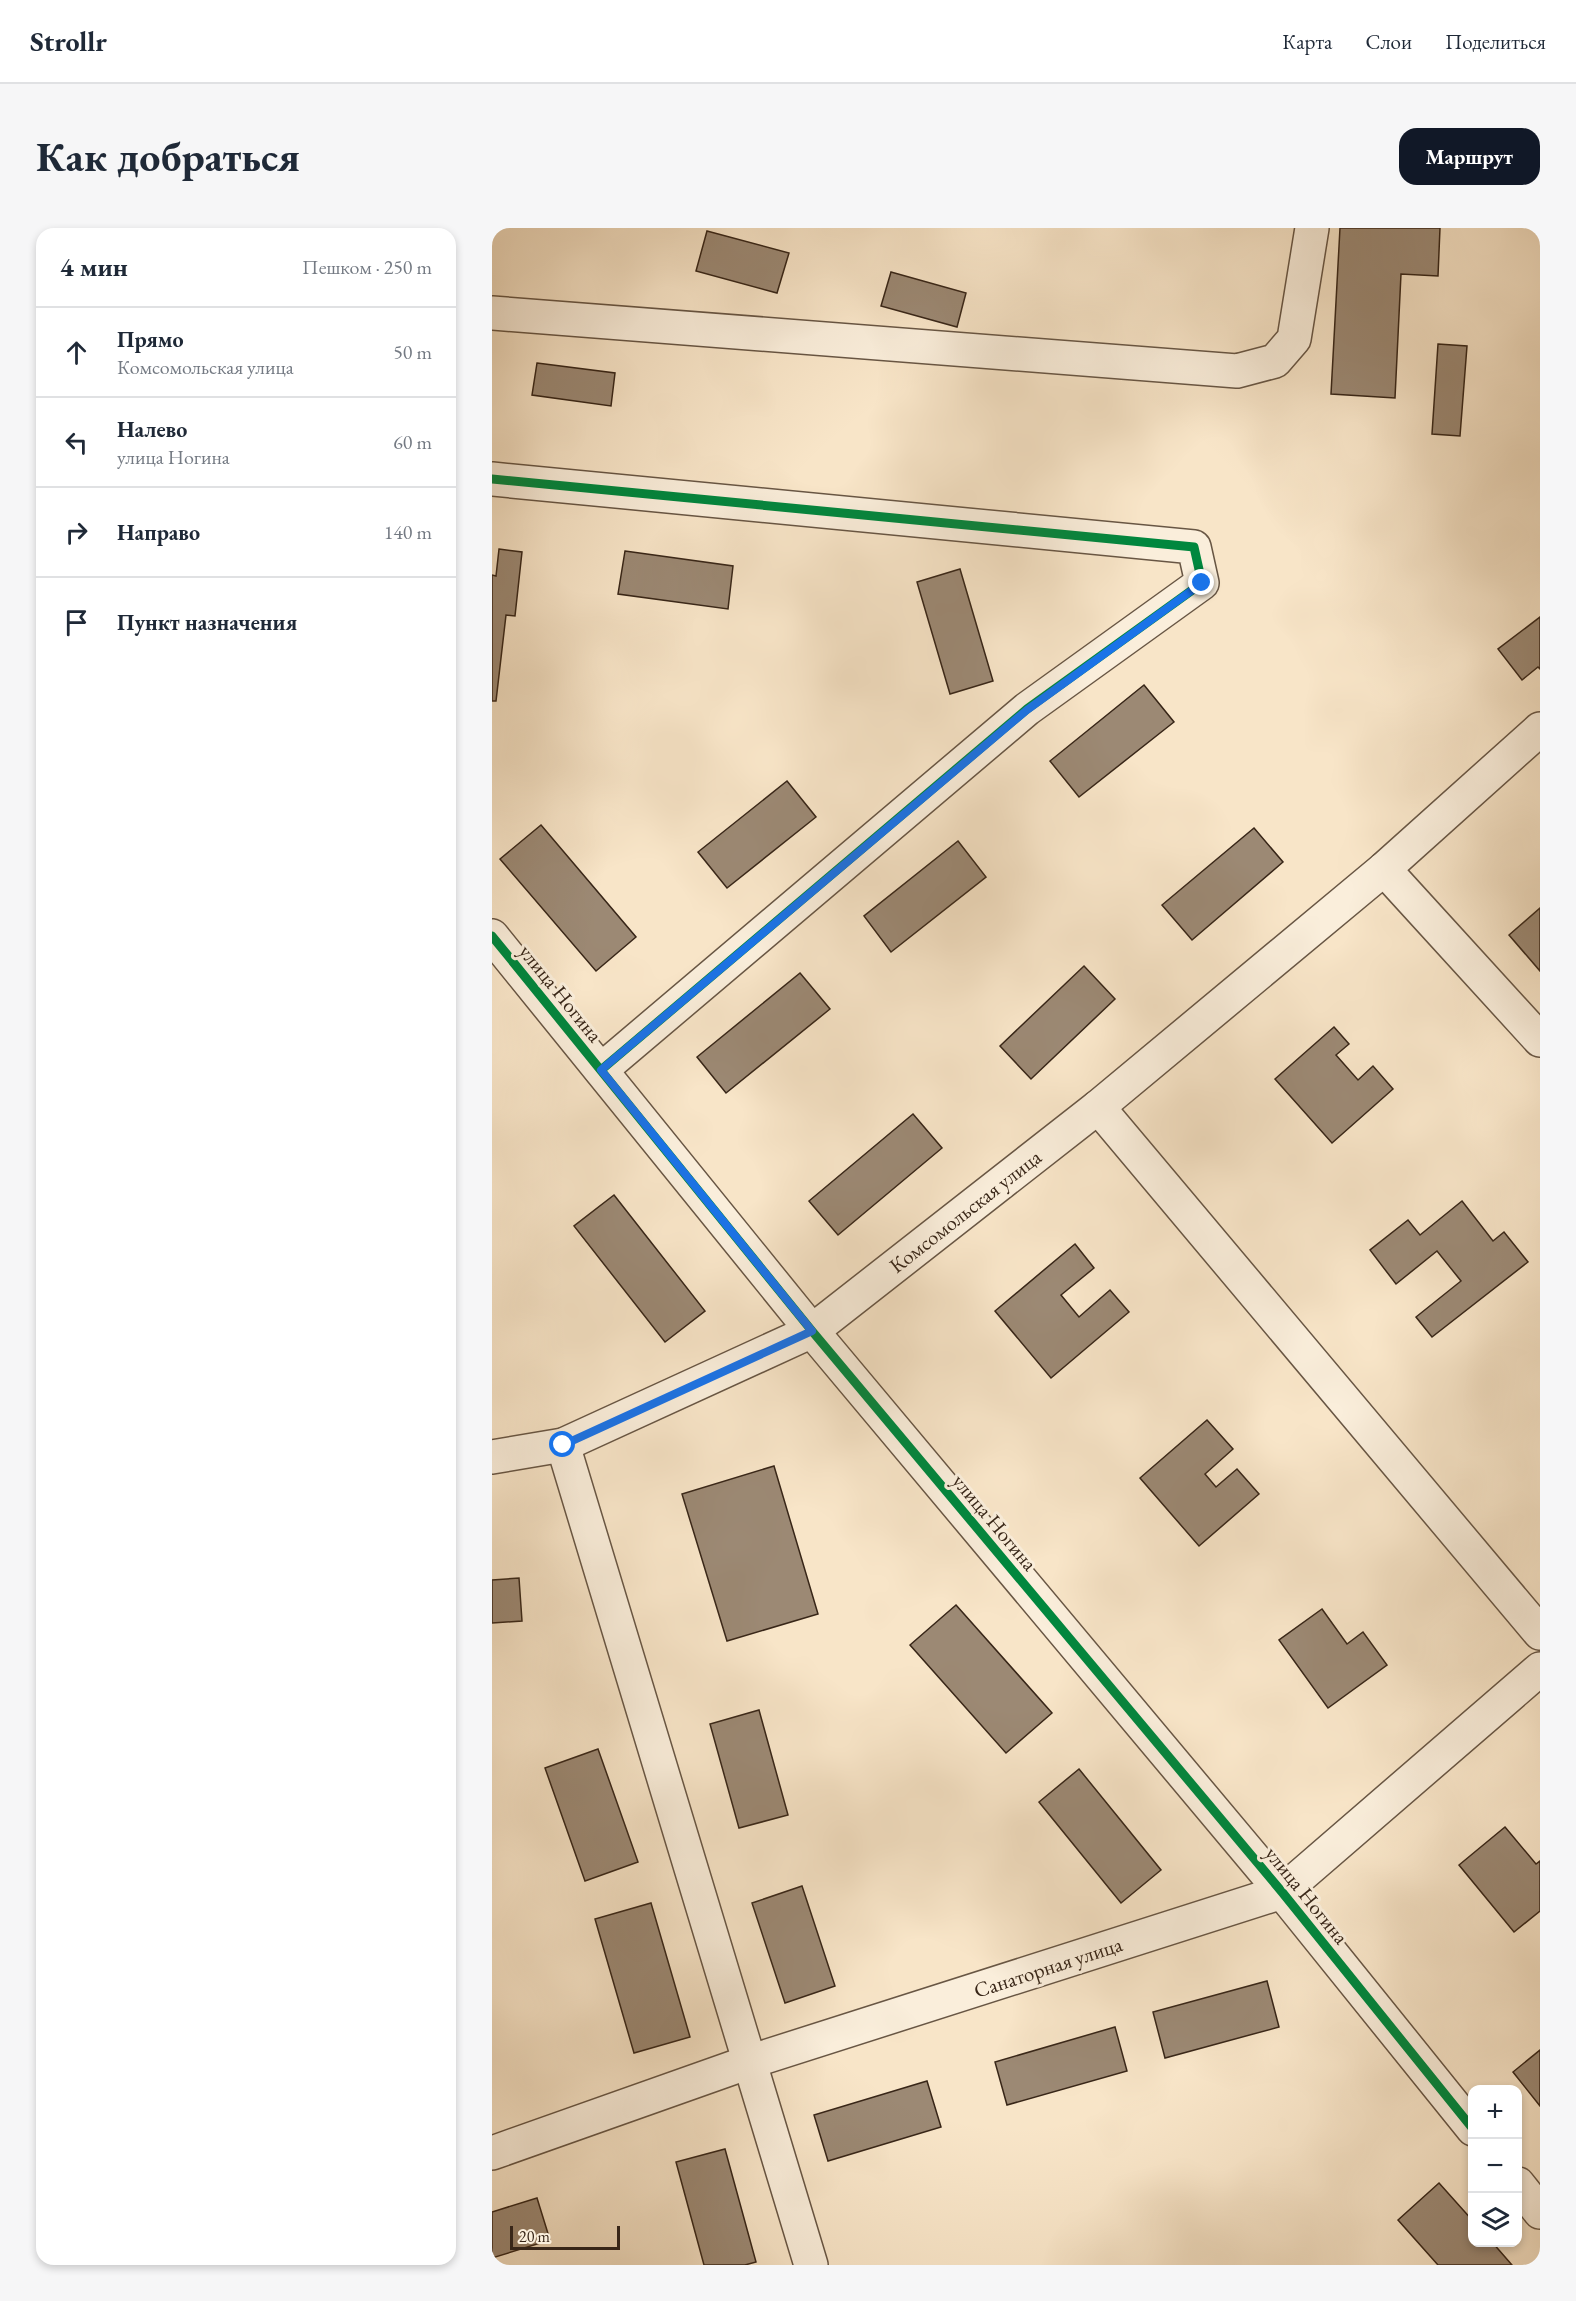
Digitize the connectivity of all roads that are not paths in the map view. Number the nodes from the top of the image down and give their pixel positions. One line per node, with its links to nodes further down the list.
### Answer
1 (1312, 228): 2 (street)
2 (492, 313)
3 (492, 479): 8 (street)
4 (1540, 729): 5 (street, Комсомольская улица)
5 (1384, 869): 7 (street); 9 (street, Комсомольская улица)
6 (492, 936): 8 (street, улица Ногина)
7 (1540, 1040)
8 (601, 1070): 10 (street, улица Ногина)
9 (1098, 1107): 10 (street, Комсомольская улица); 13 (street)
10 (812, 1331): 11 (street, Комсомольская улица); 15 (street, улица Ногина)
11 (563, 1445): 12 (street, Комсомольская улица); 16 (street)
12 (492, 1457)
13 (1540, 1634)
14 (1540, 1669): 15 (street, Санаторная улица)
15 (1282, 1892): 16 (street, Санаторная улица); 17 (street, улица Ногина)
16 (749, 2062): 18 (street, Санаторная улица); 21 (street)
17 (1468, 2123)
18 (492, 2153)
19 (1522, 2189): 20 (street)
20 (1540, 2212)
21 (812, 2265)

